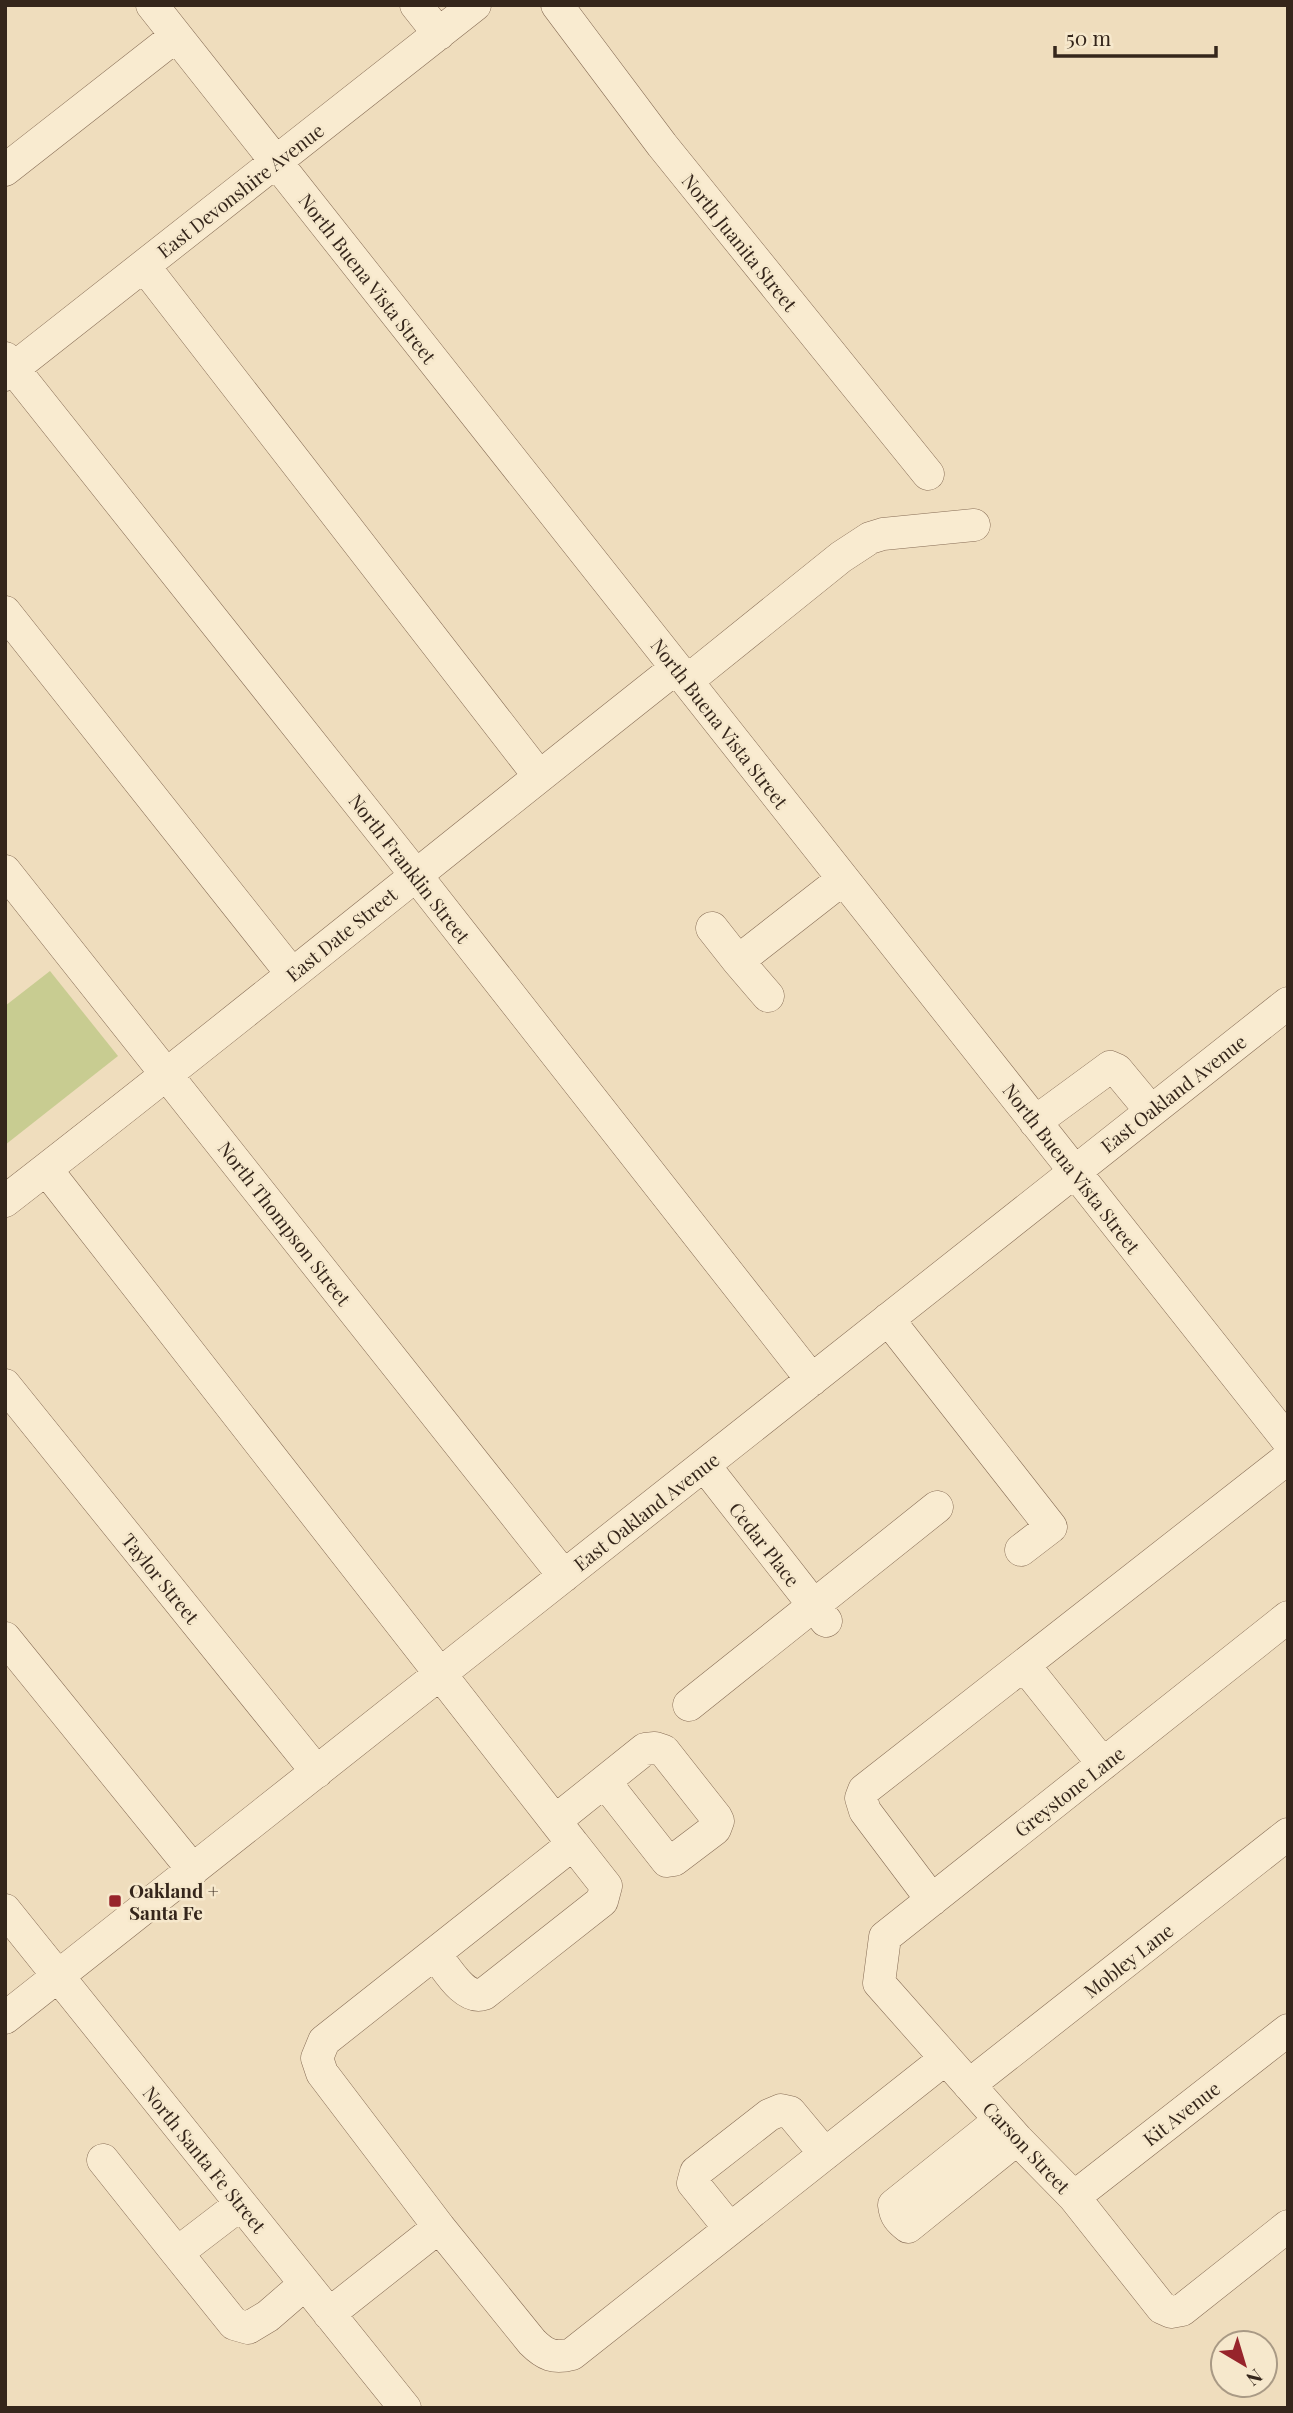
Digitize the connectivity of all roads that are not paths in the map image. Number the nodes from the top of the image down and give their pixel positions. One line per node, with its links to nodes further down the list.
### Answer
1 (416, 5): 5 (street)
2 (475, 5): 5 (street, East Devonshire Avenue)
3 (557, 5): 10 (street, North Juanita Street)
4 (164, 15): 6 (street, North Buena Vista Street); 7 (street)
5 (439, 34): 6 (street, East Devonshire Avenue)
6 (276, 162): 8 (street, East Devonshire Avenue); 13 (street, North Buena Vista Street)
7 (5, 170)
8 (144, 266): 9 (street, East Devonshire Avenue); 14 (street)
9 (8, 367): 16 (street, North Franklin Street)
10 (928, 474)
11 (974, 525): 13 (street, East Date Street)
12 (5, 612): 20 (street)
13 (682, 674): 14 (street, East Date Street); 17 (street, North Buena Vista Street)
14 (539, 776): 16 (street, East Date Street)
15 (5, 871): 23 (street, North Thompson Street)
16 (415, 874): 20 (street, East Date Street); 30 (street, North Franklin Street)
17 (843, 879): 19 (street); 25 (street, North Buena Vista Street)
18 (712, 928): 19 (street)
19 (738, 961): 21 (street)
20 (292, 974): 23 (street, East Date Street)
21 (768, 996)
22 (1284, 1014): 24 (street, East Oakland Avenue)
23 (167, 1075): 26 (street, East Date Street); 37 (street, North Thompson Street)
24 (1151, 1111): 25 (street); 27 (street, East Oakland Avenue)
25 (1035, 1122): 27 (street, North Buena Vista Street)
26 (46, 1169): 28 (street, East Date Street); 42 (street)
27 (1075, 1171): 29 (street, East Oakland Avenue); 32 (street, North Buena Vista Street)
28 (5, 1201)
29 (888, 1319): 30 (street, East Oakland Avenue); 36 (street)
30 (812, 1380): 34 (street, East Oakland Avenue)
31 (5, 1385): 45 (street, Taylor Street)
32 (1288, 1441)
33 (1288, 1458): 41 (street)
34 (704, 1465): 37 (street, East Oakland Avenue); 38 (street, Cedar Place)
35 (937, 1507): 38 (street)
36 (1021, 1550)
37 (564, 1576): 42 (street, East Oakland Avenue)
38 (820, 1614): 43 (street)
39 (1288, 1617): 44 (street, Greystone Lane)
40 (5, 1638): 49 (street)
41 (1024, 1665): 44 (street); 50 (street)
42 (440, 1674): 45 (street, East Oakland Avenue); 47 (street)
43 (690, 1705)
44 (1103, 1764): 50 (street, Greystone Lane)
45 (317, 1772): 49 (street, East Oakland Avenue)
46 (605, 1782): 47 (street)
47 (564, 1833): 52 (street); 52 (street)
48 (1288, 1834): 58 (street, Mobley Lane)
49 (193, 1870): 53 (street, East Oakland Avenue)
50 (932, 1900): 54 (street, Greystone Lane)
51 (5, 1910): 53 (street, North Santa Fe Street)
52 (435, 1954): 64 (street)
53 (58, 1976): 55 (street, East Oakland Avenue); 62 (street, North Santa Fe Street)
54 (879, 1983): 57 (street, Carson Street)
55 (5, 2018)
56 (1288, 2030): 61 (street, Kit Avenue)
57 (945, 2059): 58 (street, Carson Street); 59 (street)
58 (969, 2085): 61 (street, Carson Street)
59 (825, 2154): 65 (street); 65 (street)
60 (103, 2160): 66 (street)
61 (1074, 2197): 63 (street, Carson Street)
62 (241, 2204): 66 (street); 67 (street, North Santa Fe Street)
63 (1288, 2226)
64 (439, 2227): 65 (street); 68 (street)
65 (730, 2229)
66 (177, 2253): 67 (street)
67 (305, 2284): 68 (street, North Santa Fe Street)
68 (329, 2314): 69 (street, North Santa Fe Street)
69 (405, 2408)

